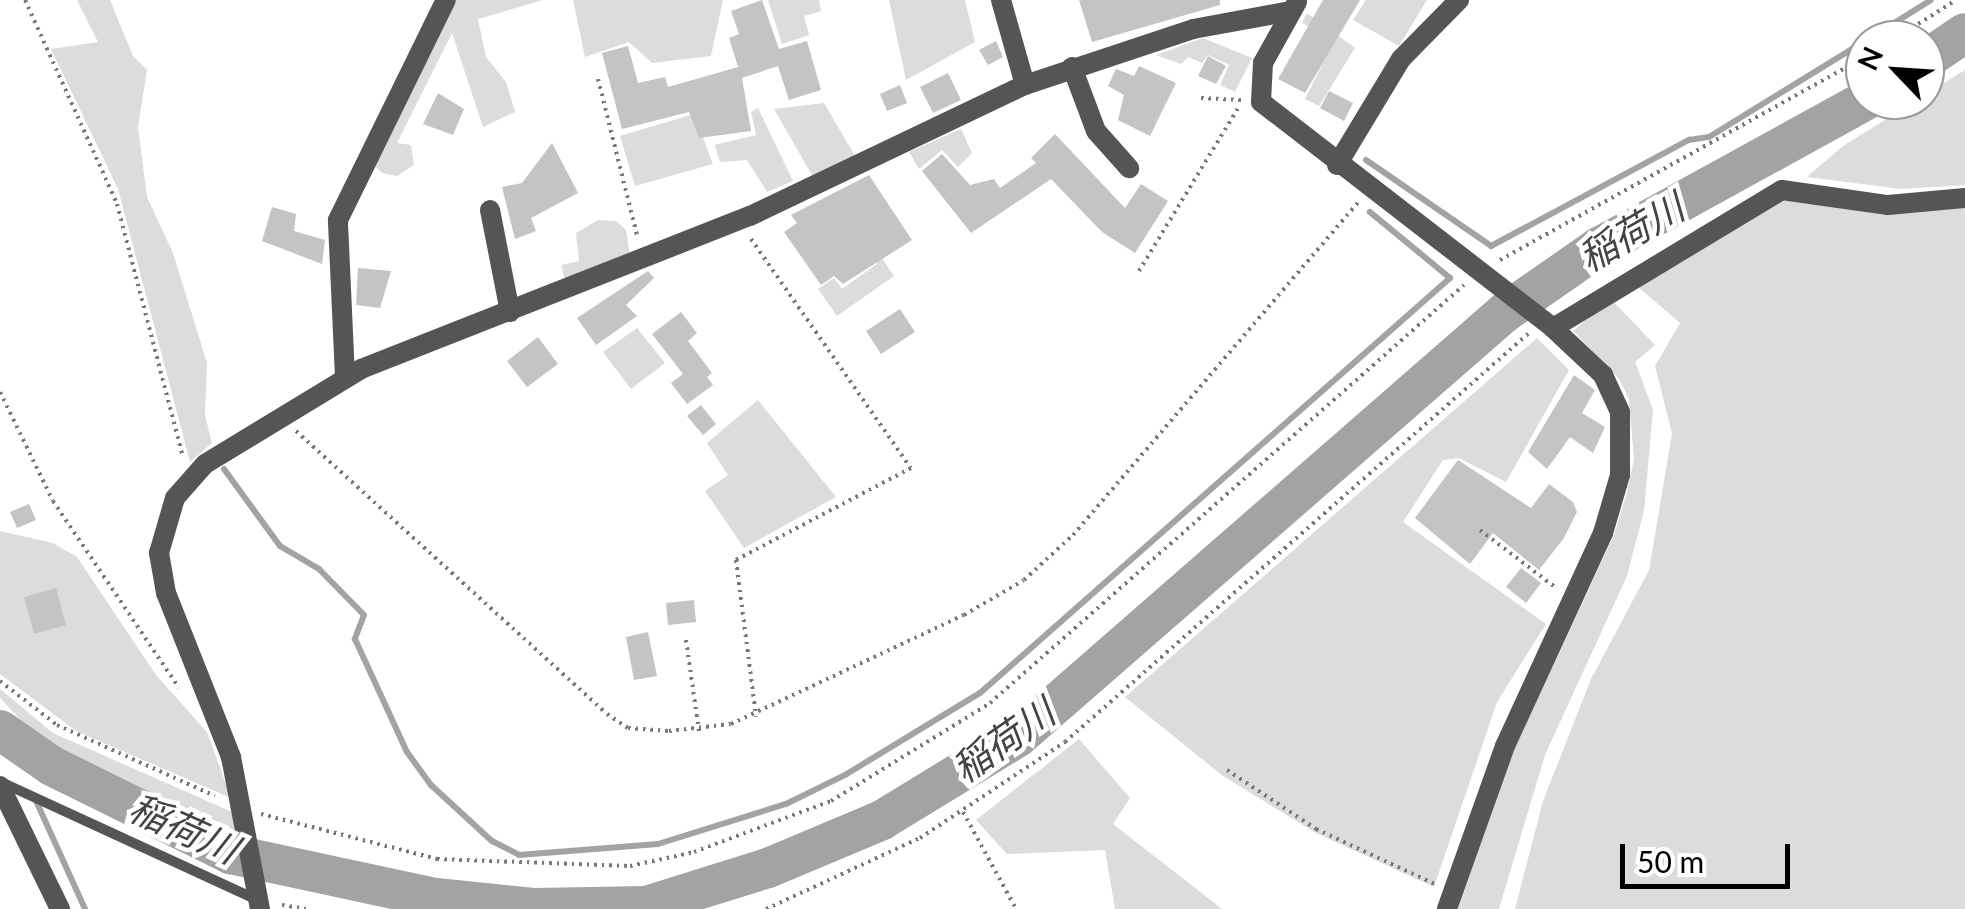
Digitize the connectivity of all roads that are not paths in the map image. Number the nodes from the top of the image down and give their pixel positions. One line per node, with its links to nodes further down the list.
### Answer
1 (446, 0): 13 (street)
2 (1000, 0): 6 (street)
3 (1459, 0): 7 (street)
4 (1294, 6): 5 (street); 7 (street)
5 (1072, 67): 6 (street); 8 (street)
6 (1025, 85): 11 (street)
7 (1337, 165): 12 (street)
8 (1129, 168)
9 (1965, 198): 12 (street)
10 (490, 210): 11 (street)
11 (510, 312): 13 (street)
12 (1545, 322): 16 (street)
13 (344, 377): 15 (street)
14 (0, 784): 15 (lane); 17 (street)
15 (260, 900)
16 (1450, 900)
17 (60, 909)

